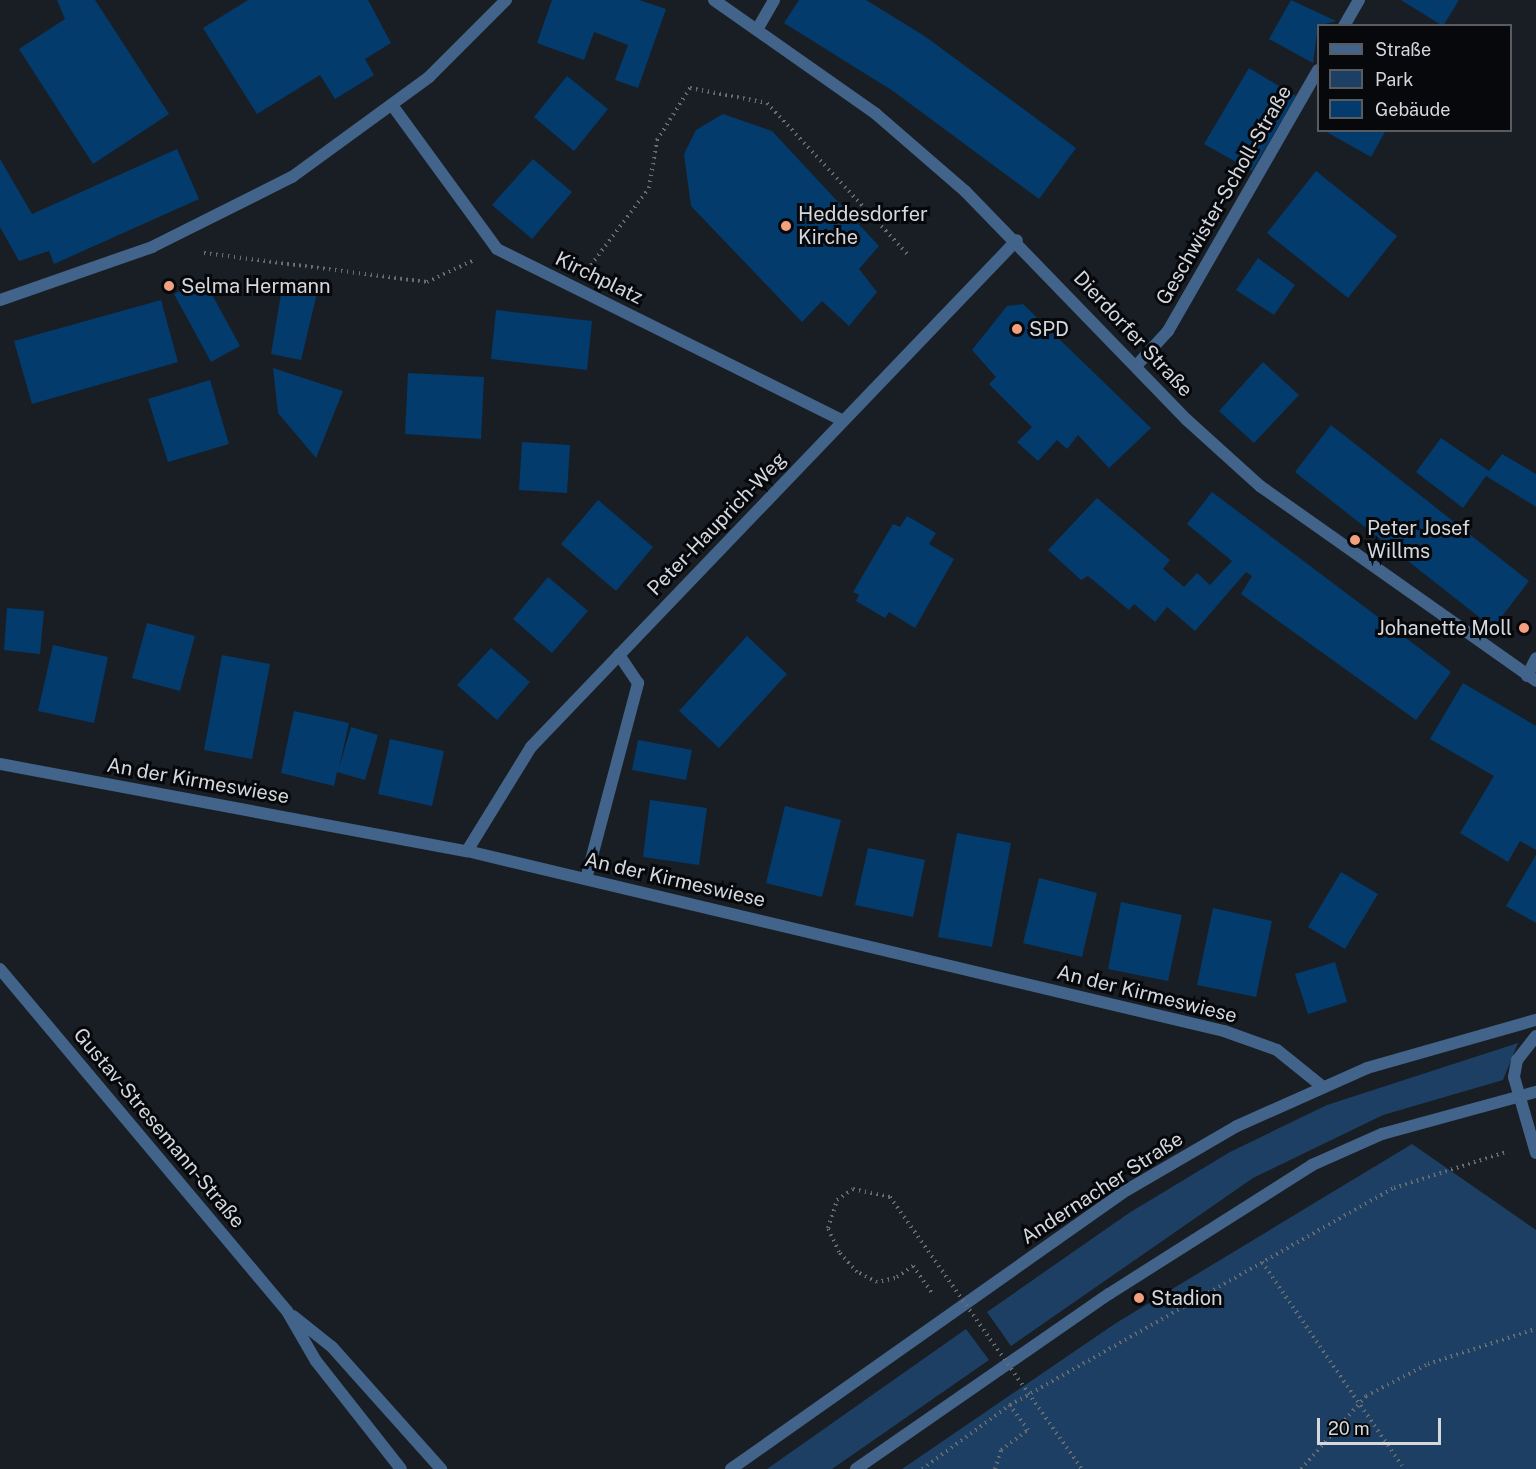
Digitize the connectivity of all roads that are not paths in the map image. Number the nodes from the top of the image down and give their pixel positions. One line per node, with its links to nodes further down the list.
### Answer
1 (506, 0): 8 (street)
2 (714, 0): 6 (street, Dierdorfer Straße)
3 (774, 0): 6 (street)
4 (1359, 0): 5 (street)
5 (1345, 24)
6 (758, 28): 9 (street, Dierdorfer Straße)
7 (1317, 72): 11 (street, Geschwister-Scholl-Straße)
8 (392, 105): 10 (street); 12 (street, Kirchplatz)
9 (1017, 240): 11 (street, Dierdorfer Straße); 12 (street, Peter-Hauprich-Weg)
10 (0, 300)
11 (1137, 365): 15 (street, Dierdorfer Straße)
12 (843, 421): 13 (street, Peter-Hauprich-Weg)
13 (619, 655): 17 (street, Peter-Hauprich-Weg); 18 (street)
14 (1536, 658): 15 (street)
15 (1532, 678)
16 (0, 764): 17 (street, An der Kirmeswiese)
17 (467, 851): 18 (street, An der Kirmeswiese)
18 (586, 879): 22 (street, An der Kirmeswiese)
19 (0, 969): 26 (street, Gustav-Stresemann-Straße)
20 (1536, 1020): 22 (street, Andernacher Straße)
21 (1536, 1036): 24 (street)
22 (1323, 1087): 29 (street, Andernacher Straße)
23 (1536, 1092): 24 (street)
24 (1518, 1097): 25 (street); 30 (street)
25 (1533, 1149)
26 (287, 1311): 27 (street, Gustav-Stresemann-Straße); 28 (street, Gustav-Stresemann-Straße)
27 (401, 1469)
28 (441, 1469)
29 (731, 1469)
30 (856, 1469)

